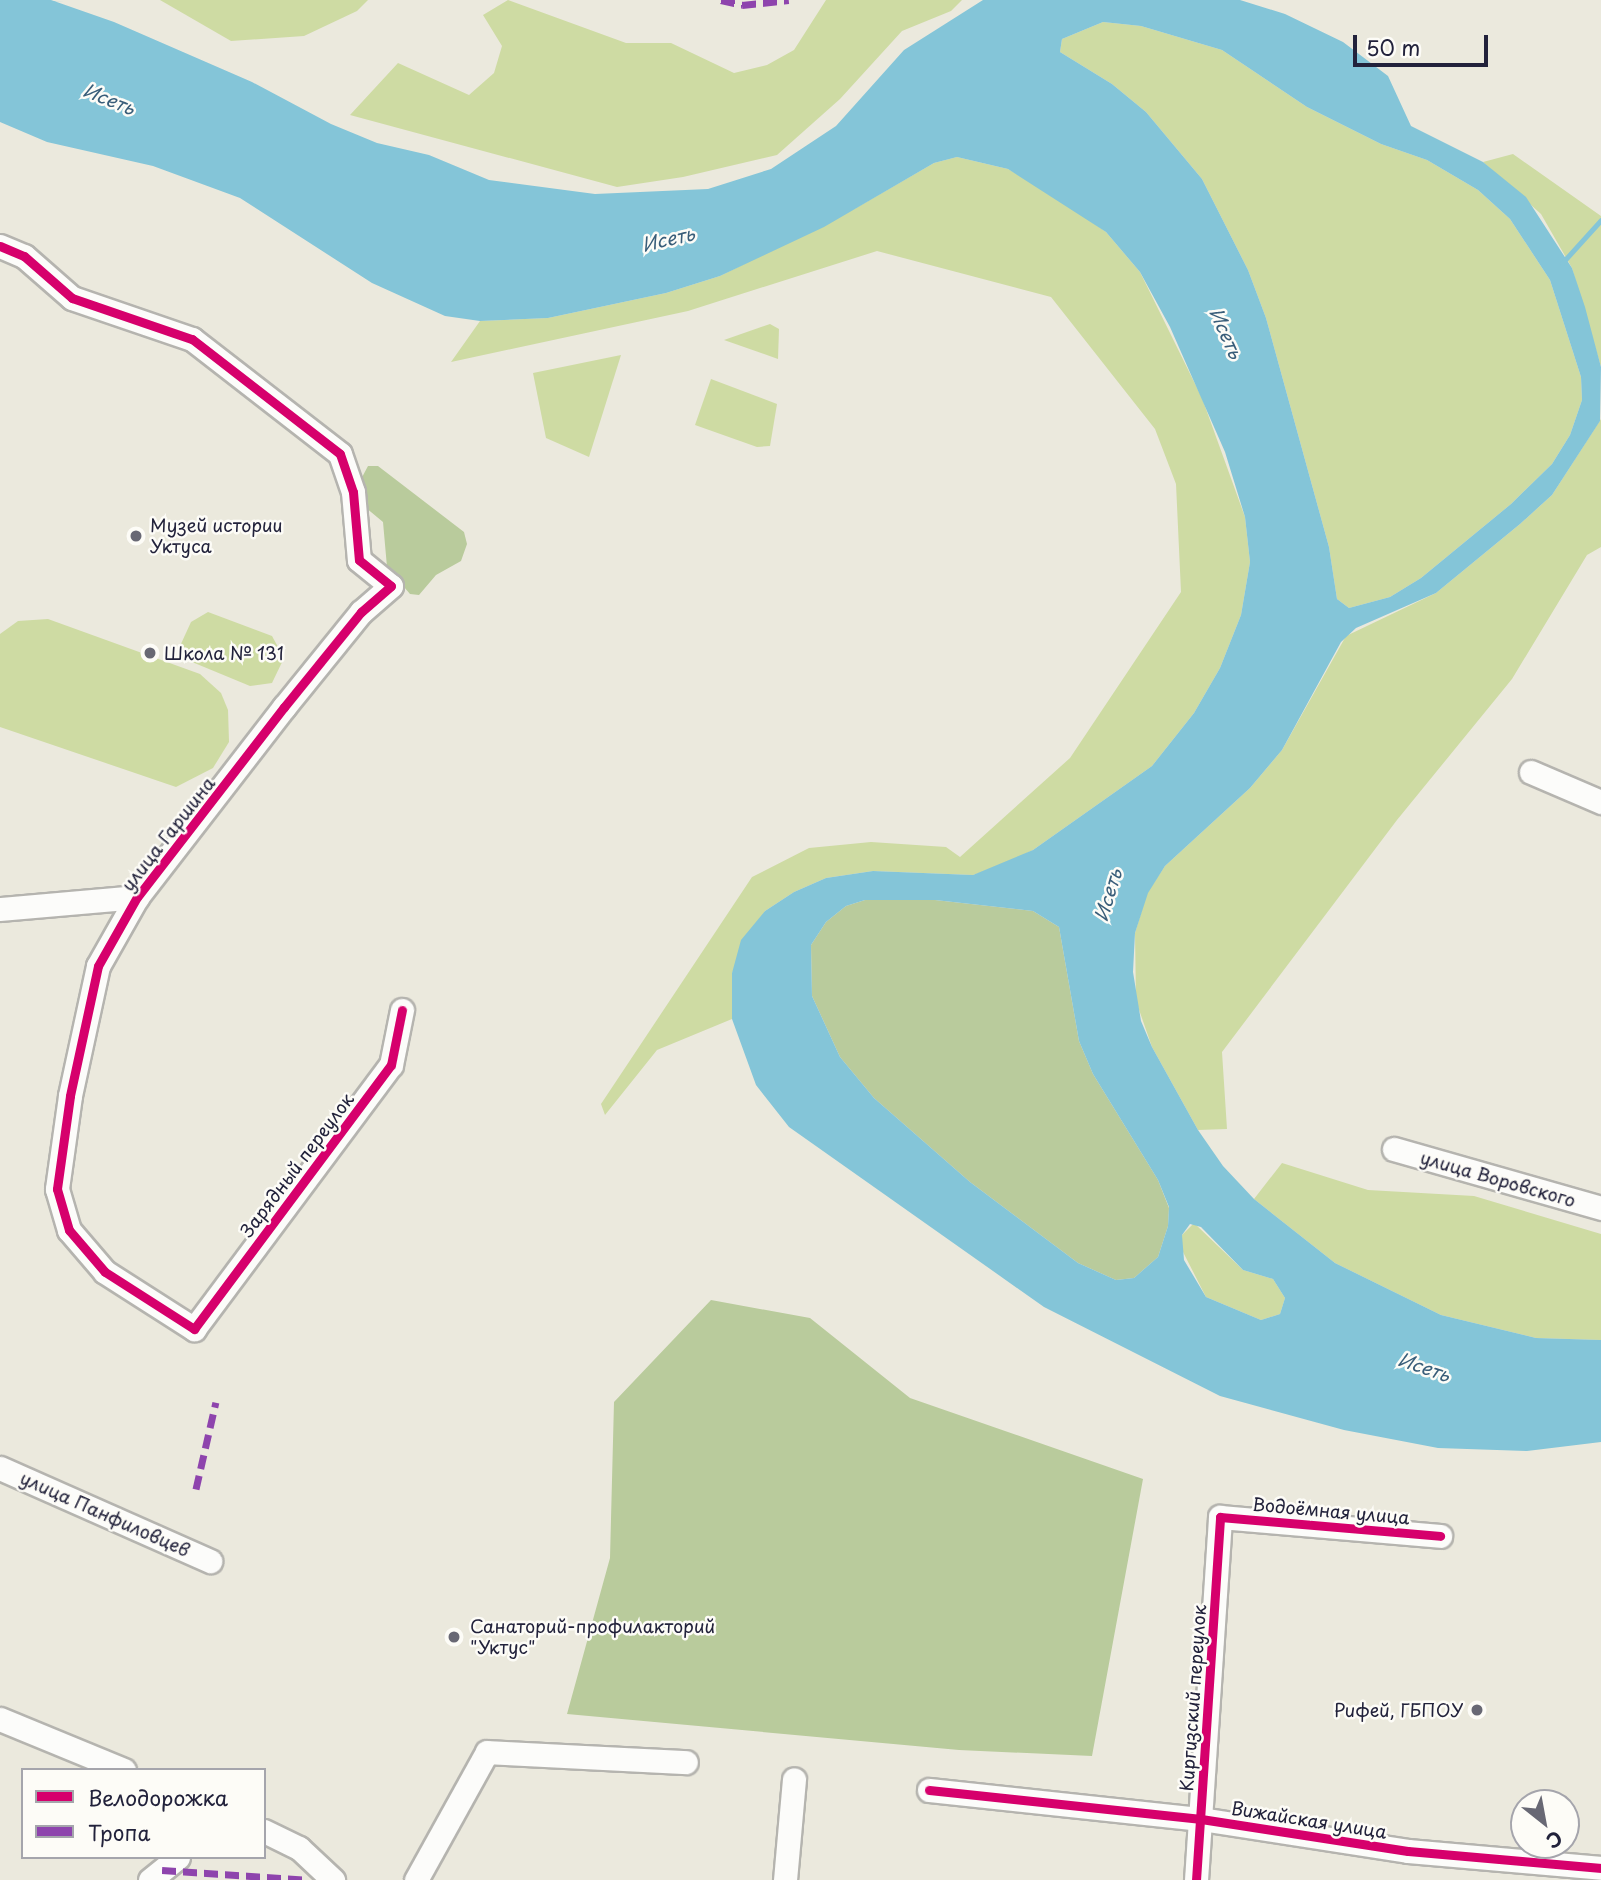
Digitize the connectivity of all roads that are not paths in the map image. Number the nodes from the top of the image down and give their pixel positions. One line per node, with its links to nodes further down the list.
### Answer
1 (0, 246): 4 (street, улица Гаршина)
2 (1531, 772): 3 (street)
3 (1601, 802)
4 (137, 897): 5 (street); 9 (street, улица Гаршина)
5 (0, 909)
6 (402, 1010): 9 (street, Зарядный переулок)
7 (1394, 1149): 8 (street, улица Воровского)
8 (1601, 1208)
9 (194, 1329)
10 (0, 1468): 13 (street, улица Панфиловцев)
11 (1220, 1517): 12 (street, Водоёмная улица); 19 (street, Киргизский переулок)
12 (1440, 1536)
13 (210, 1561)
14 (0, 1719): 16 (street)
15 (686, 1762): 25 (street)
16 (119, 1768)
17 (794, 1779): 26 (street)
18 (929, 1790): 19 (street, Вижайская улица)
19 (1201, 1819): 22 (street, Вижайская улица); 27 (street, Киргизский переулок)
20 (266, 1832): 24 (street)
21 (176, 1859): 23 (street)
22 (1601, 1868)
23 (150, 1880)
24 (333, 1880)
25 (416, 1880)
26 (785, 1880)
27 (1196, 1880)

